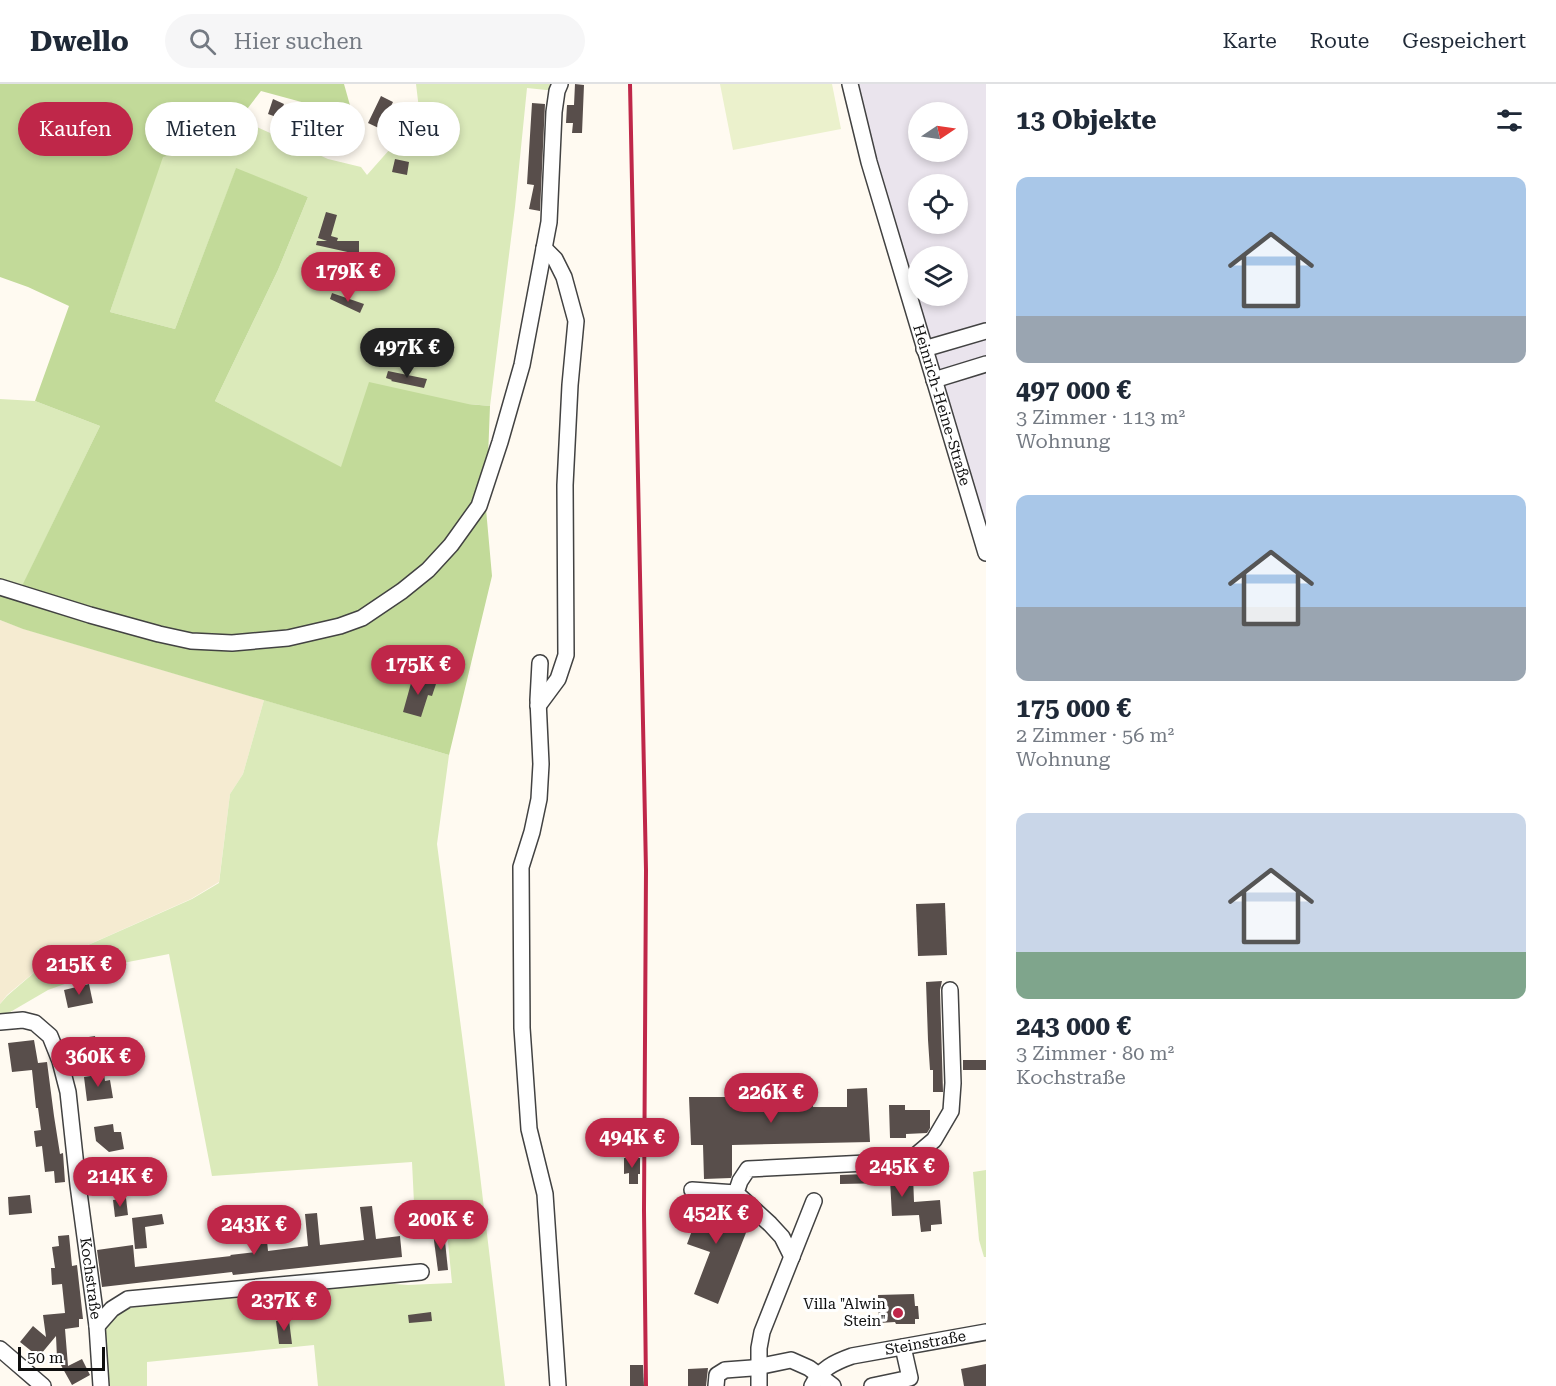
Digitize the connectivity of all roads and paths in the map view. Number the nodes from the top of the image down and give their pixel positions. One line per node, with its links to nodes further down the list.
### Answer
1 (560, 84): 3 (street)
2 (850, 84): 5 (street, Heinrich-Heine-Straße)
3 (544, 248): 9 (street); 11 (street)
4 (986, 332): 5 (street)
5 (924, 349): 7 (street, Heinrich-Heine-Straße)
6 (986, 364): 7 (street)
7 (934, 380): 8 (street, Heinrich-Heine-Straße)
8 (986, 553)
9 (0, 587)
10 (540, 663): 11 (street)
11 (538, 706): 27 (street)
12 (950, 990): 15 (street)
13 (0, 1022): 19 (street, Kochstraße)
14 (692, 1190): 15 (street)
15 (736, 1193): 17 (street)
16 (814, 1201): 17 (street)
17 (792, 1257): 23 (street)
18 (421, 1272): 19 (street, Kochstraße)
19 (97, 1326): 26 (street, Kochstraße)
20 (986, 1332): 21 (street, Steinstraße)
21 (903, 1347): 24 (street, Steinstraße); 30 (street)
22 (0, 1349): 25 (street)
23 (760, 1367): 24 (street); 28 (street); 29 (street)
24 (824, 1383)
25 (43, 1386)
26 (101, 1386)
27 (558, 1386)
28 (716, 1386)
29 (759, 1386)
30 (872, 1386)

